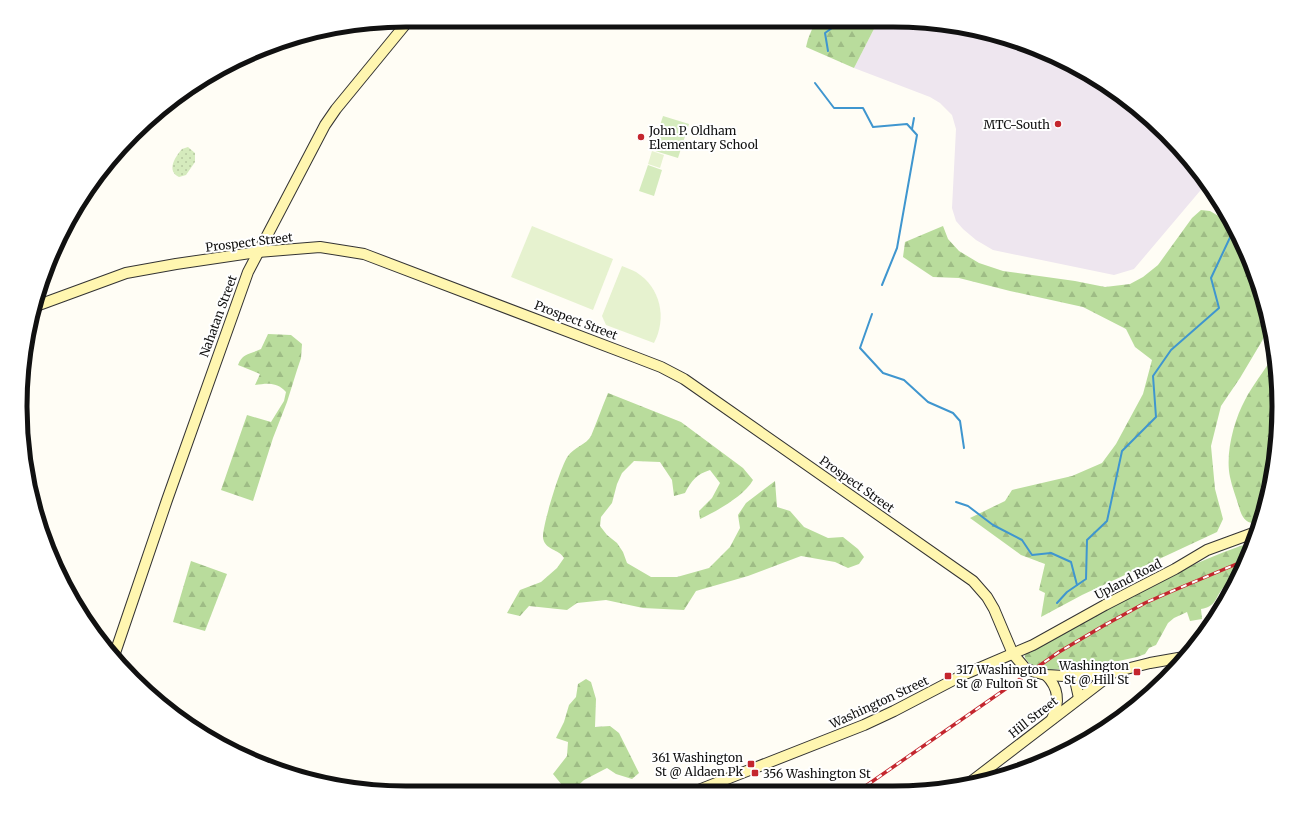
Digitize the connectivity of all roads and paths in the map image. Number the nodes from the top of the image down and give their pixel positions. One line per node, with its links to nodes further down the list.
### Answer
1 (402, 27): 2 (street, Nahatan Street)
2 (258, 252): 3 (street, Prospect Street); 5 (street, Nahatan Street); 6 (street, Prospect Street)
3 (41, 304)
4 (1250, 534): 6 (street, Upland Road)
5 (116, 651)
6 (1013, 654): 9 (street); 14 (street, Washington Street)
7 (1177, 658): 8 (street)
8 (1114, 672): 10 (street); 11 (street, Hill Street)
9 (1046, 675): 10 (street); 12 (street)
10 (1074, 676): 11 (street)
11 (1079, 698): 12 (street, Hill Street)
12 (1052, 719): 13 (street, Hill Street)
13 (978, 776)
14 (709, 786)

